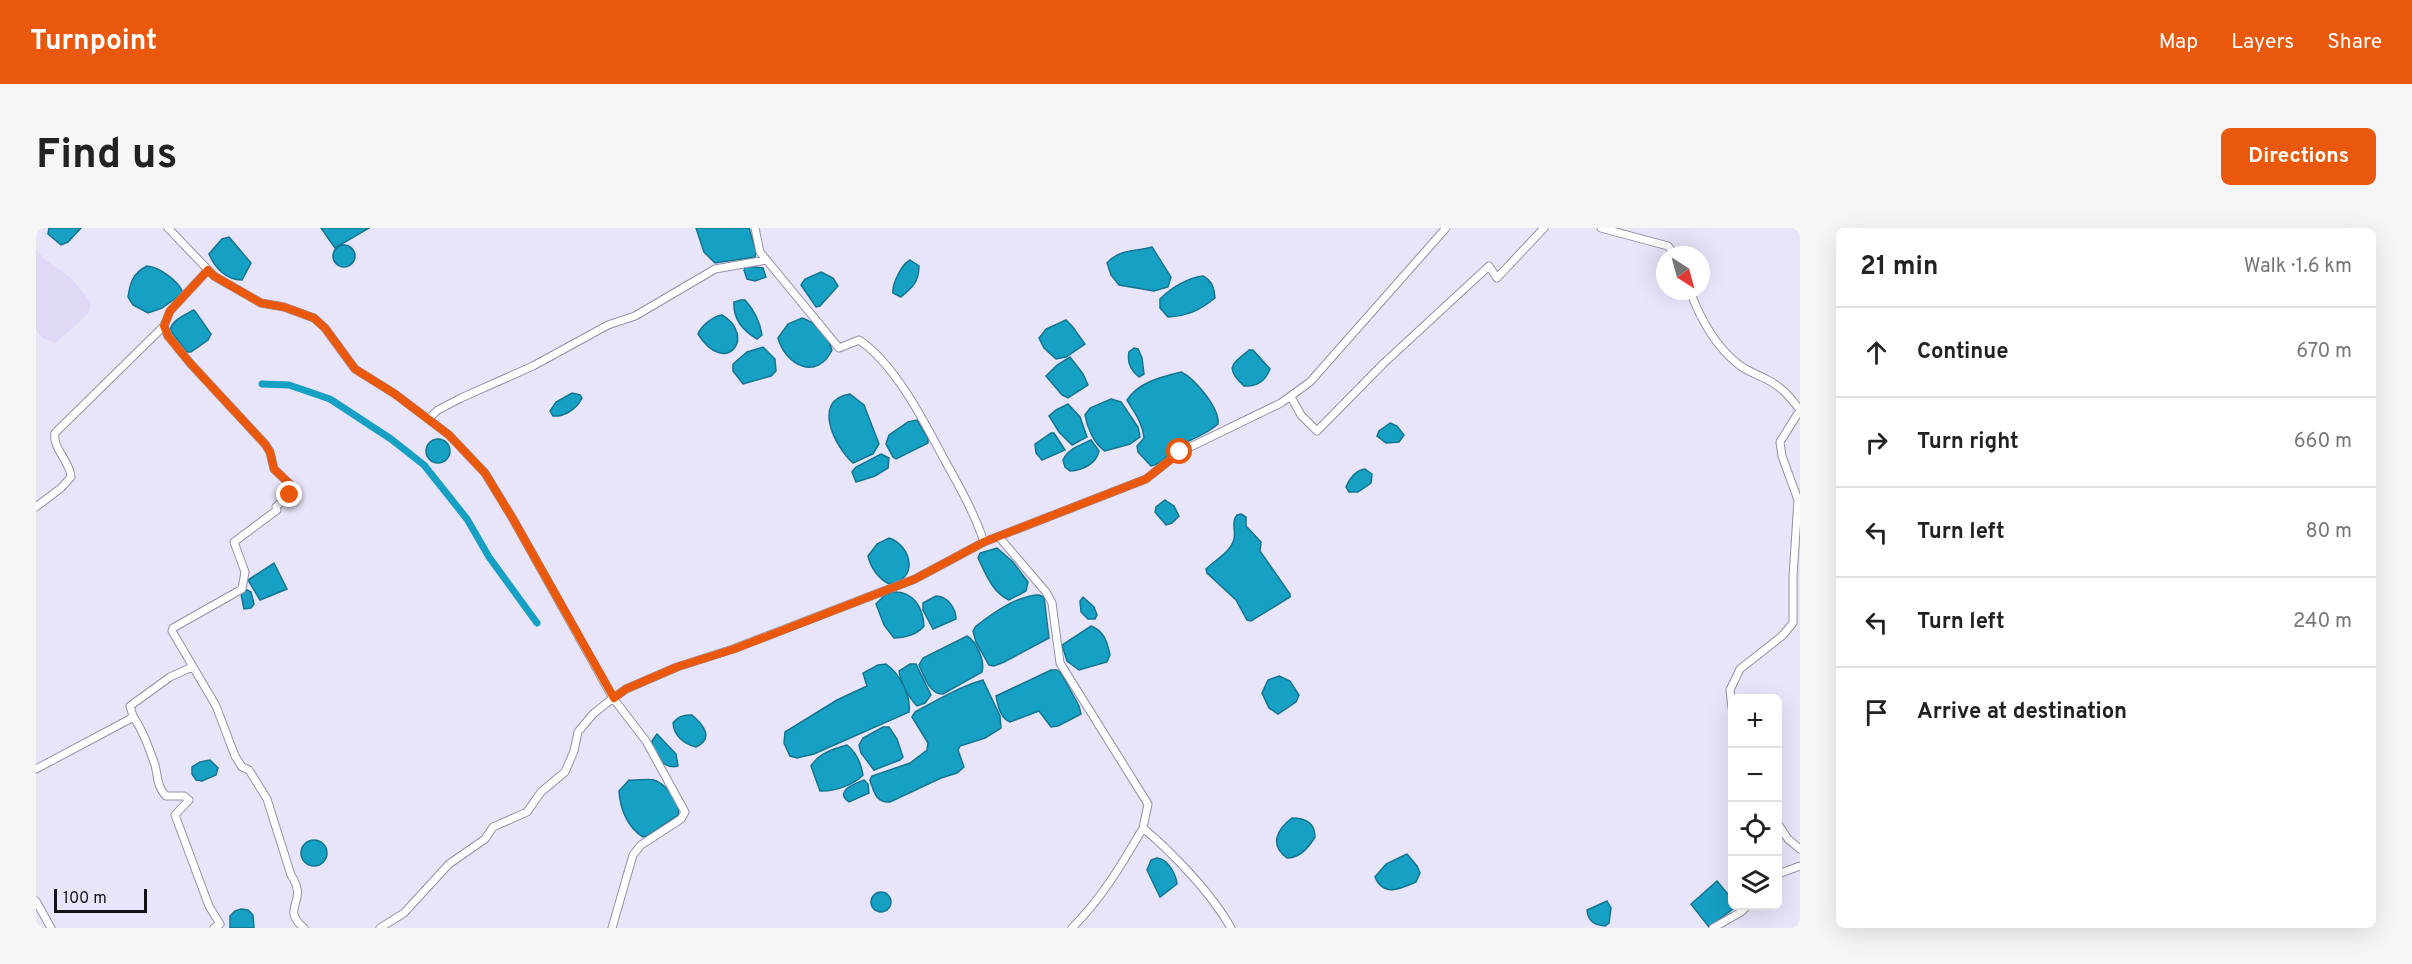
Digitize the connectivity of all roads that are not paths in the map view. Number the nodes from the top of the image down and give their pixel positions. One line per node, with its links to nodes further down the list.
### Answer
1 (168, 228): 8 (street)
2 (755, 228): 7 (street)
3 (1446, 228): 11 (street)
4 (1544, 228): 11 (street)
5 (1601, 228): 6 (street)
6 (1668, 246)
7 (766, 260): 13 (street); 16 (street)
8 (208, 270): 10 (street); 13 (street)
9 (1694, 300): 12 (street)
10 (164, 326): 14 (street); 17 (street)
11 (1291, 397): 15 (street)
12 (1800, 410): 18 (street)
13 (428, 418): 19 (street)
14 (36, 507)
15 (999, 537): 16 (street); 22 (street)
16 (984, 542): 19 (street)
17 (192, 667): 20 (street); 31 (street)
18 (1730, 694)
19 (614, 698): 32 (street); 33 (street)
20 (133, 716): 21 (street); 30 (street)
21 (36, 769)
22 (1143, 828): 34 (street); 35 (street)
23 (1782, 830): 24 (street)
24 (1800, 849)
25 (1800, 866): 26 (street)
26 (1782, 873)
27 (36, 901): 29 (street)
28 (1743, 910): 36 (street)
29 (51, 928)
30 (214, 928)
31 (304, 928)
32 (380, 928)
33 (612, 928)
34 (1072, 928)
35 (1231, 928)
36 (1713, 928)

